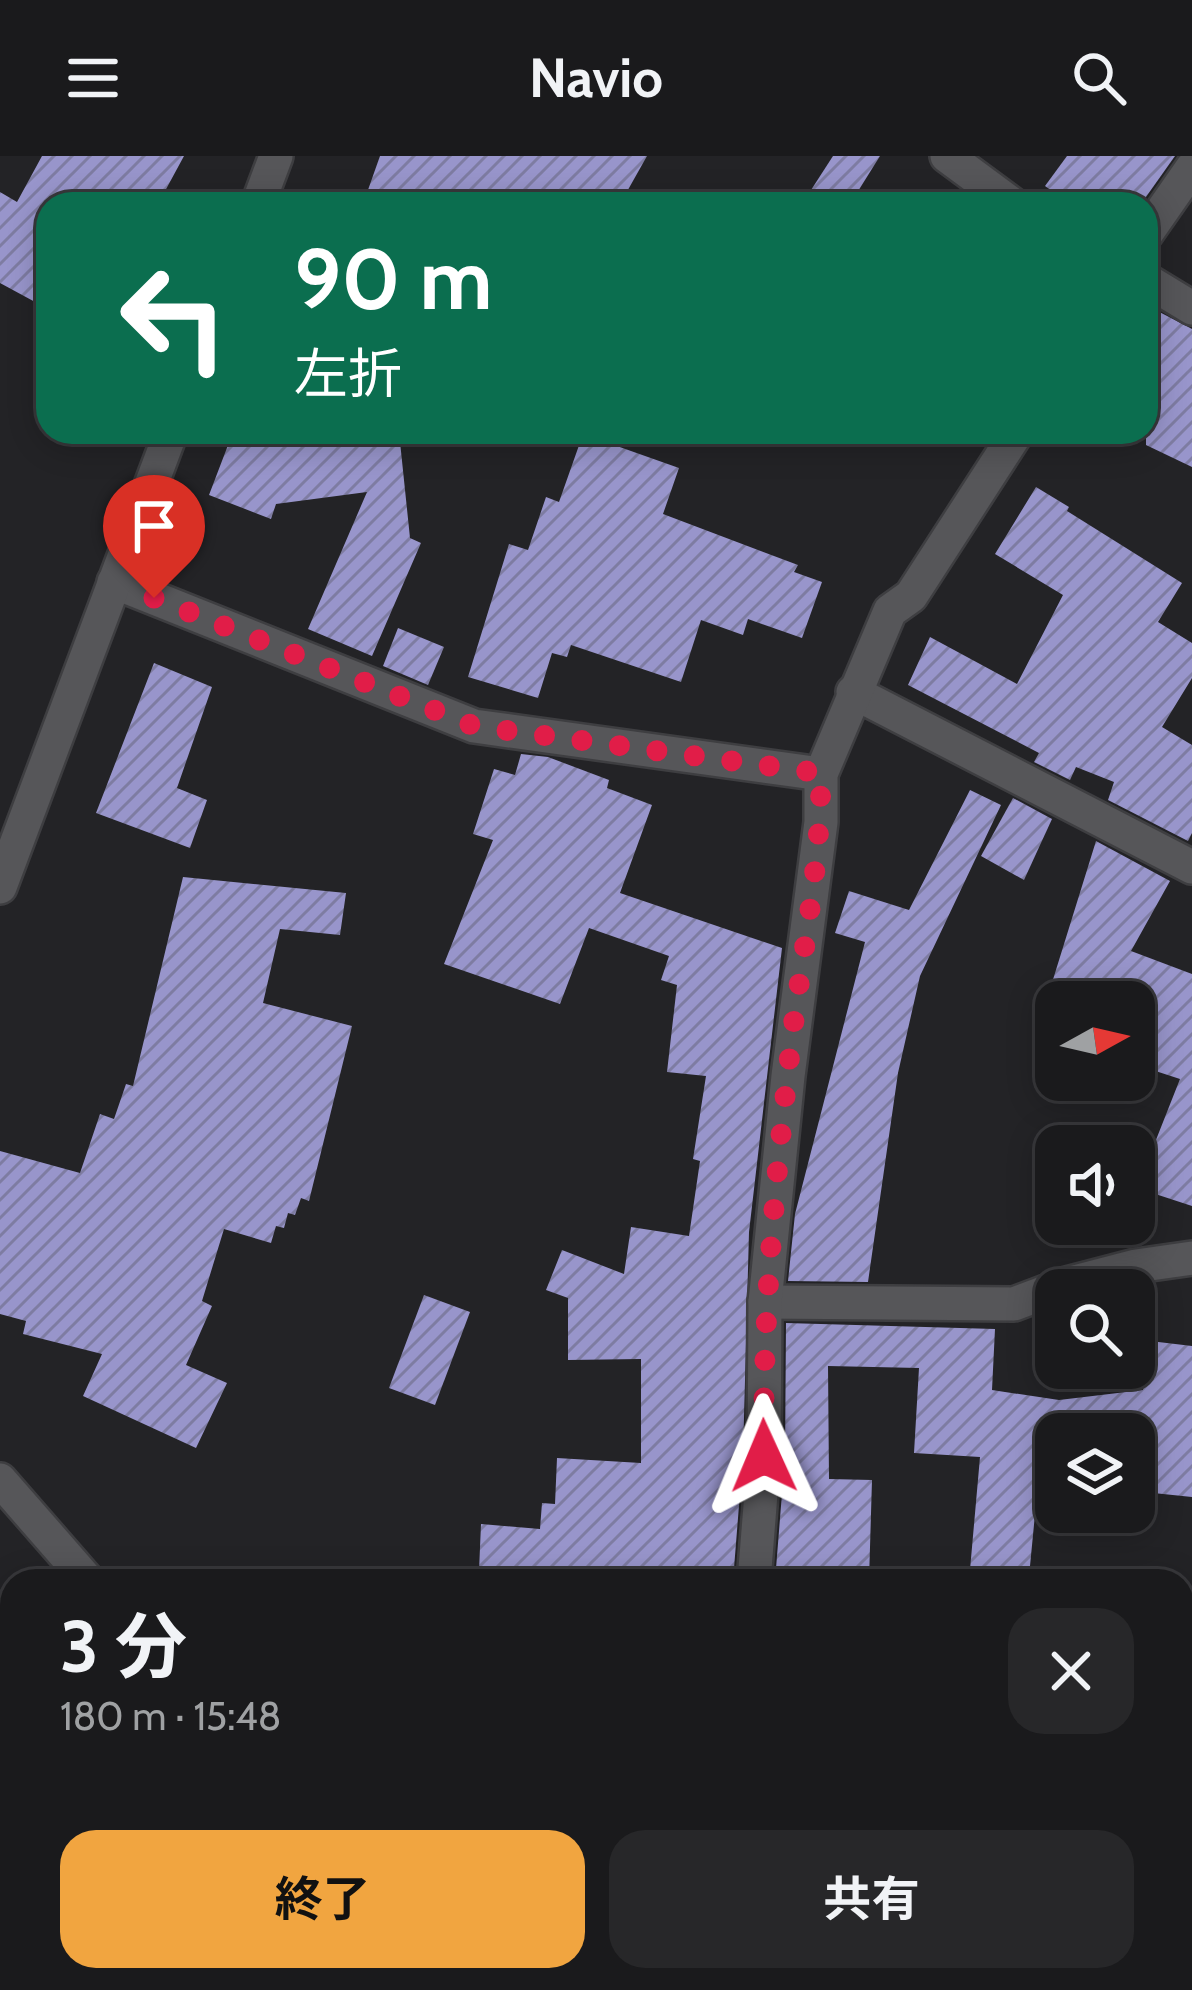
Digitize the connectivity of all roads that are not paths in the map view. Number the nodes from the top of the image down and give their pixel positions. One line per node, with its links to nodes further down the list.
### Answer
1 (276, 156): 4 (street)
2 (947, 156): 5 (street)
3 (1192, 168): 6 (street)
4 (262, 192)
5 (996, 192)
6 (1158, 217)
7 (1158, 287): 8 (street)
8 (1192, 308)
9 (166, 444): 11 (street)
10 (1009, 444): 12 (street)
11 (114, 583): 13 (street); 15 (street)
12 (853, 692): 13 (street); 14 (street)
13 (821, 773): 17 (street)
14 (1192, 867)
15 (0, 887)
16 (1192, 1258): 17 (street)
17 (765, 1302): 20 (street)
18 (0, 1480): 19 (street)
19 (78, 1569)
20 (755, 1569)

